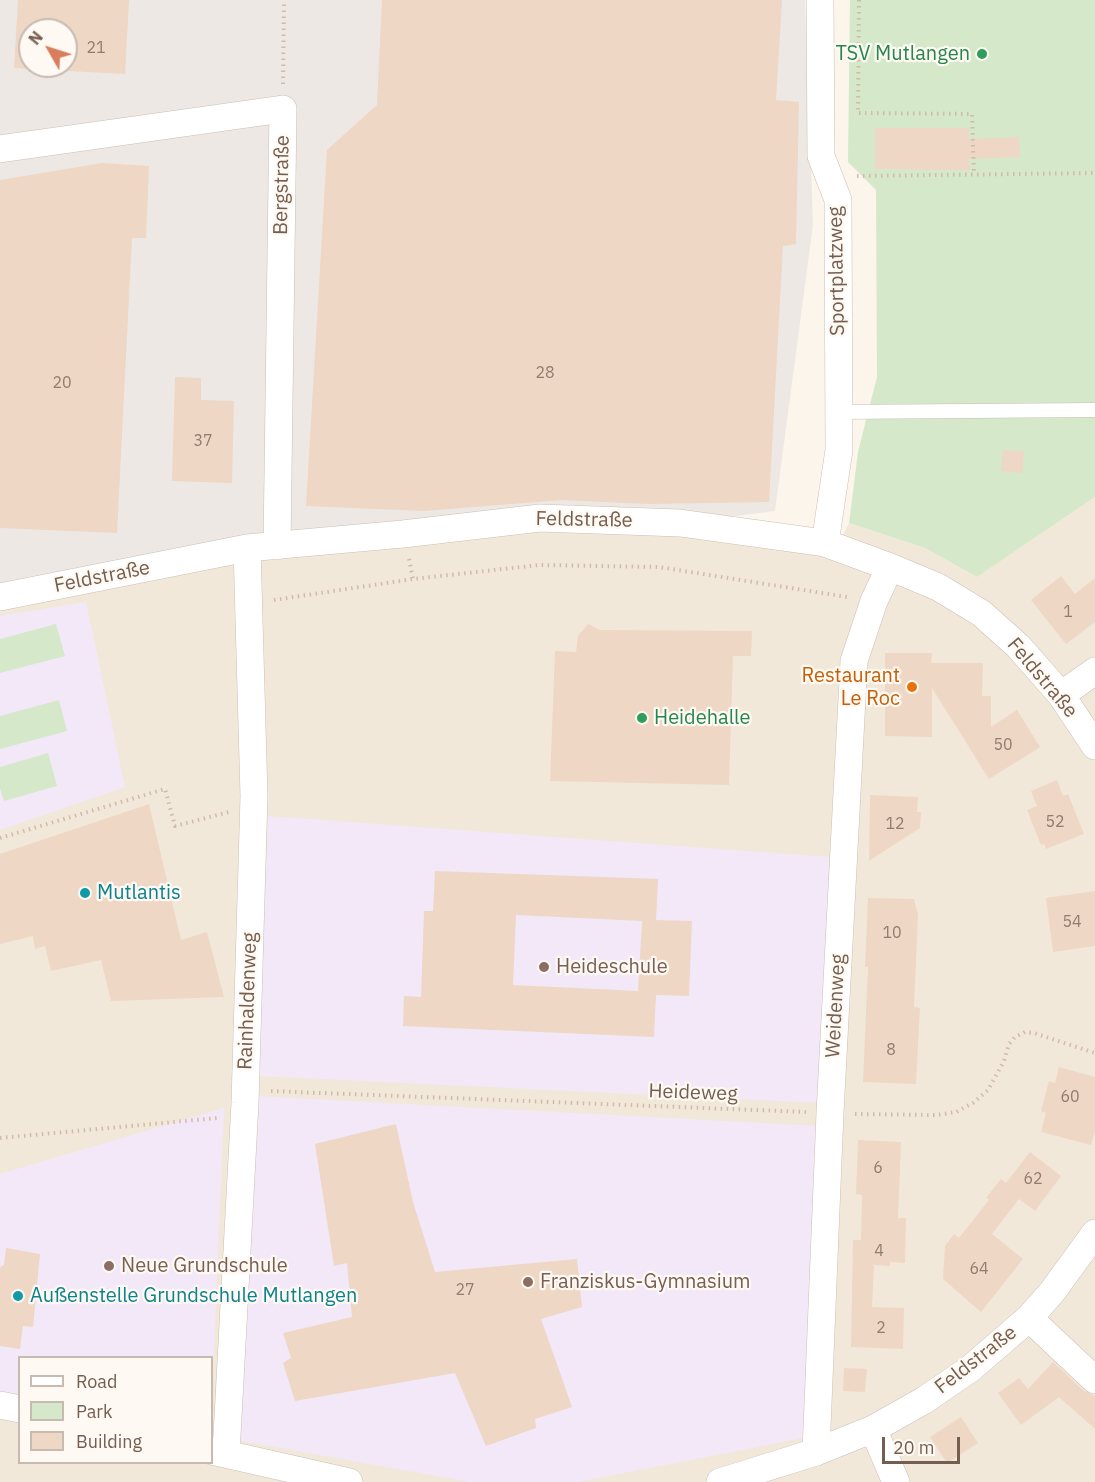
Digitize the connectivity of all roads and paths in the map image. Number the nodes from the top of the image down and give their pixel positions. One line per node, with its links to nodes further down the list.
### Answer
1 (284, 0): 4 (path)
2 (820, 0): 8 (street, Sportplatzweg)
3 (859, 0): 7 (path)
4 (283, 109): 5 (street, Bergstraße); 12 (street, Bergstraße)
5 (0, 149)
6 (1095, 173): 7 (path)
7 (974, 175): 8 (path)
8 (829, 177): 10 (street, Sportplatzweg)
9 (1095, 410): 10 (lane)
10 (839, 412): 11 (street, Sportplatzweg)
11 (825, 543): 12 (street, Feldstraße); 14 (street, Feldstraße)
12 (277, 546): 13 (street, Feldstraße)
13 (247, 548): 15 (street, Feldstraße); 17 (street, Rainhaldenweg)
14 (890, 567): 16 (street, Weidenweg); 19 (street, Feldstraße)
15 (0, 597)
16 (874, 601): 17 (path); 25 (street, Weidenweg)
17 (250, 604): 21 (street, Rainhaldenweg)
18 (1095, 671): 19 (street)
19 (1061, 695): 20 (street, Feldstraße)
20 (1095, 746)
21 (253, 806): 22 (path); 24 (street, Rainhaldenweg)
22 (0, 838)
23 (1095, 1053): 25 (path, Heideweg)
24 (245, 1103): 25 (path, Heideweg); 26 (path, Heideweg); 33 (street, Rainhaldenweg)
25 (830, 1113): 34 (street, Weidenweg)
26 (0, 1138)
27 (1095, 1233): 28 (street, Feldstraße)
28 (1029, 1318): 29 (street, Feldstraße); 32 (street, Feldstraße)
29 (1095, 1380)
30 (0, 1405): 31 (street)
31 (18, 1409)
32 (873, 1429): 34 (street, Feldstraße); 37 (street)
33 (219, 1452): 35 (street)
34 (816, 1452): 36 (street, Feldstraße)
35 (349, 1482)
36 (720, 1482)
37 (896, 1482)

